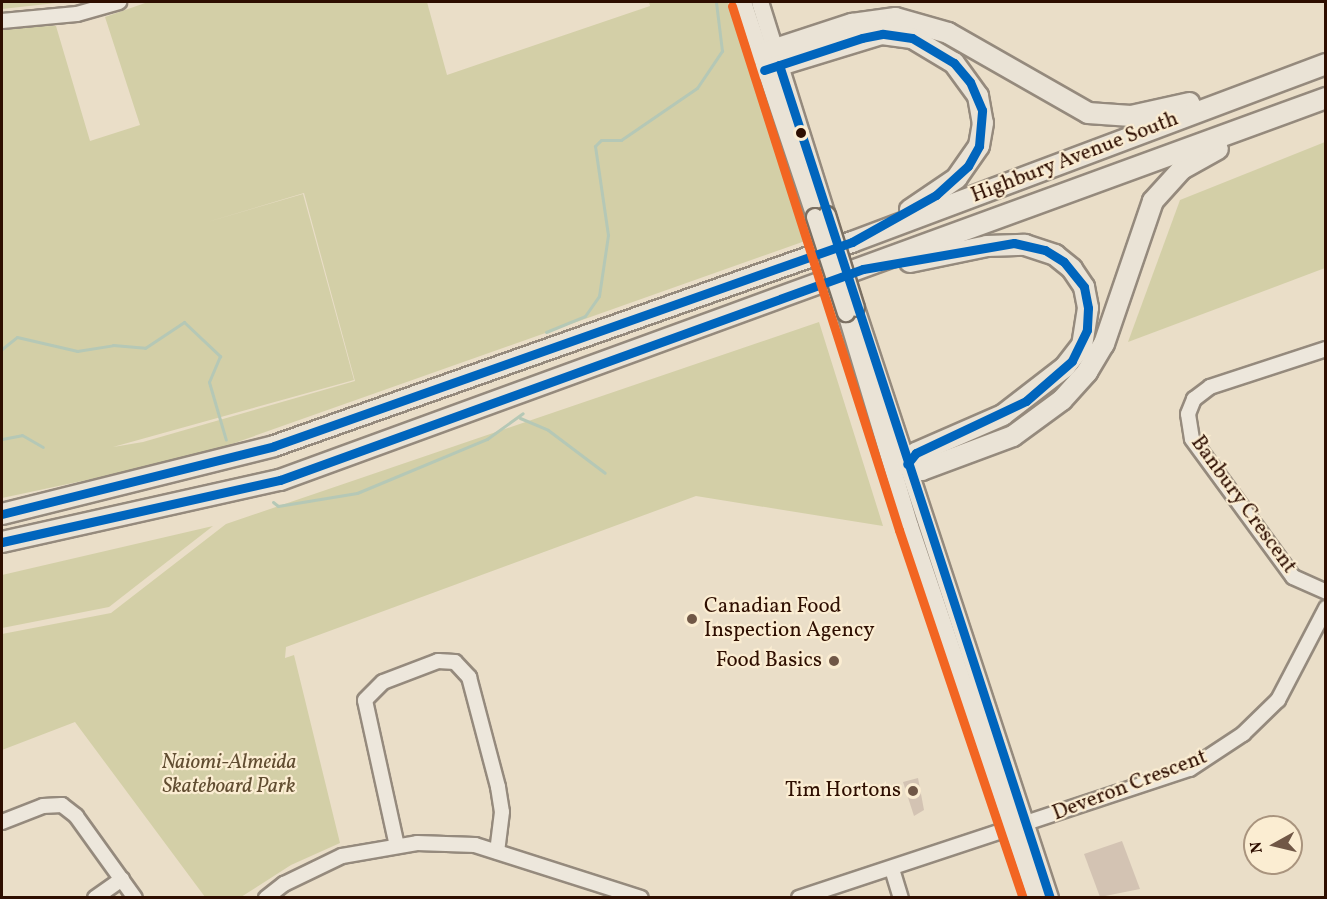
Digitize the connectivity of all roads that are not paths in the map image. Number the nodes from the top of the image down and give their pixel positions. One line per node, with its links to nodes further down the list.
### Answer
1 (119, 2): 4 (street)
2 (743, 2): 5 (main road)
3 (759, 2): 5 (main road)
4 (2, 21)
5 (769, 59): 7 (highway); 9 (highway); 12 (main road, bridge)
6 (1326, 64): 7 (highway, Highbury Avenue South)
7 (1288, 78): 9 (highway, Highbury Avenue South)
8 (1318, 101): 10 (highway, Highbury Avenue South); 12 (highway)
9 (852, 242): 13 (highway, Highbury Avenue South)
10 (863, 269): 12 (highway); 14 (highway, Highbury Avenue South)
11 (1326, 349): 15 (street, Banbury Crescent)
12 (900, 467): 18 (main road)
13 (2, 514)
14 (2, 542)
15 (1326, 592)
16 (1326, 608): 18 (street, Deveron Crescent)
17 (2, 822): 22 (street)
18 (1019, 828): 21 (street, Deveron Crescent); 29 (main road); 30 (main road)
19 (397, 846): 20 (street); 20 (street); 25 (street)
20 (497, 852): 26 (street)
21 (892, 869): 27 (street, Deveron Crescent); 28 (street)
22 (122, 879): 23 (street); 24 (street)
23 (95, 897)
24 (135, 897)
25 (266, 897)
26 (641, 897)
27 (800, 897)
28 (901, 897)
29 (1036, 897)
30 (1050, 897)

